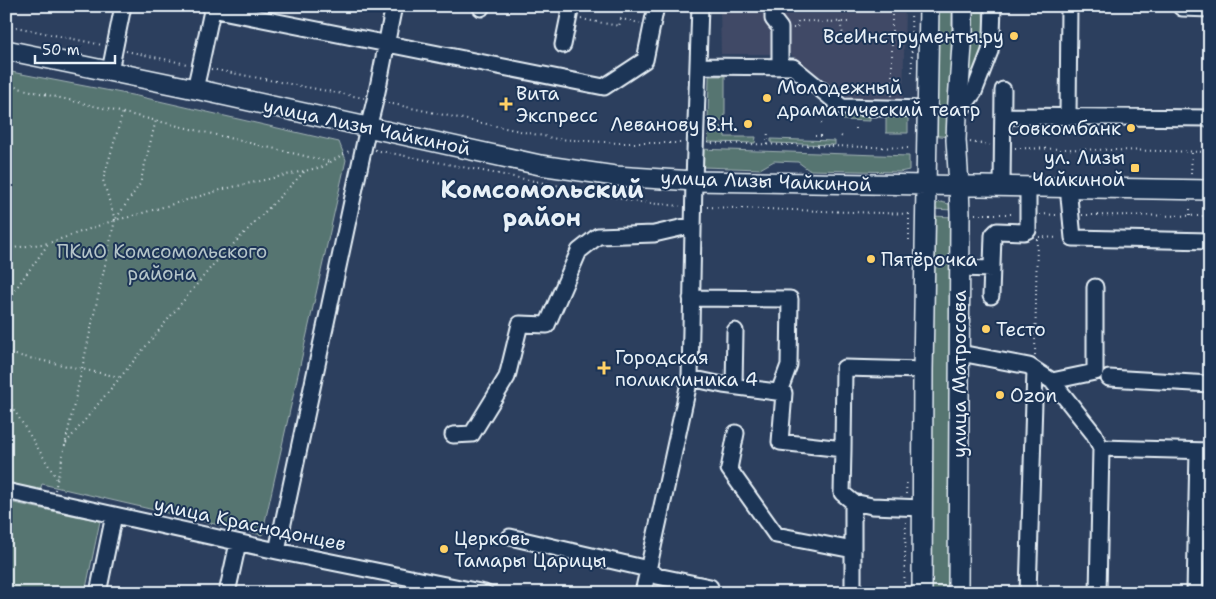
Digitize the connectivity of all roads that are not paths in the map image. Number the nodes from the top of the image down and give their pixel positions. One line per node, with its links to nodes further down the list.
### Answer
1 (123, 6): 19 (street)
2 (394, 6): 14 (street)
3 (656, 6): 14 (street)
4 (700, 6): 17 (street)
5 (773, 6): 18 (street)
6 (929, 6): 22 (main road, улица Матросова)
7 (963, 6): 23 (main road, улица Матросова)
8 (993, 6): 23 (street)
9 (1069, 6): 25 (street)
10 (1180, 6): 12 (street)
11 (212, 8): 14 (street); 20 (street)
12 (1210, 9)
13 (570, 11): 15 (street)
14 (386, 44): 27 (street)
15 (562, 46)
16 (6, 50): 19 (main road, улица Лизы Чайкиной)
17 (698, 66): 18 (street); 28 (street)
18 (780, 66): 22 (street)
19 (110, 71): 20 (main road, улица Лизы Чайкиной)
20 (195, 89): 27 (main road, улица Лизы Чайкиной)
21 (1003, 90): 24 (street)
22 (927, 109): 29 (main road, улица Матросова)
23 (956, 115): 30 (main road, улица Матросова)
24 (1003, 116): 25 (street); 31 (street)
25 (1068, 117): 26 (street)
26 (1210, 118)
27 (368, 127): 28 (main road, улица Лизы Чайкиной); 64 (street)
28 (694, 181): 29 (main road, улица Лизы Чайкиной); 35 (street)
29 (925, 185): 30 (main road, улица Лизы Чайкиной); 44 (main road, улица Матросова)
30 (960, 186): 31 (main road, улица Лизы Чайкиной); 37 (main road, улица Матросова)
31 (1002, 186): 32 (main road, улица Лизы Чайкиной)
32 (1028, 186): 33 (main road, улица Лизы Чайкиной); 38 (street)
33 (1068, 187): 34 (main road, улица Лизы Чайкиной); 36 (street)
34 (1210, 190)
35 (693, 225): 41 (street); 53 (street)
36 (1210, 241)
37 (960, 268): 38 (street); 43 (main road, улица Матросова)
38 (992, 269): 40 (street)
39 (1095, 287): 48 (street)
40 (992, 296)
41 (691, 298): 46 (street); 51 (street)
42 (735, 331): 50 (street)
43 (960, 353): 45 (street); 74 (main road, улица Матросова)
44 (923, 370): 55 (street); 59 (main road, улица Матросова)
45 (1035, 370): 48 (street); 75 (street)
46 (690, 378): 50 (street); 65 (street)
47 (1109, 378): 49 (street)
48 (1052, 381): 54 (street)
49 (1210, 384)
50 (734, 386): 51 (street)
51 (779, 392): 55 (street)
52 (736, 433): 63 (street)
53 (453, 435)
54 (1101, 448): 56 (street); 76 (street)
55 (843, 449): 58 (street)
56 (1204, 451): 77 (street)
57 (6, 491): 60 (street, улица Краснодонцев)
58 (853, 502): 59 (street); 63 (street)
59 (923, 508): 73 (main road, улица Матросова)
60 (114, 514): 62 (street, улица Краснодонцев); 68 (street)
61 (510, 537): 65 (street)
62 (238, 543): 64 (street, улица Краснодонцев); 69 (street)
63 (853, 550): 72 (street)
64 (277, 551): 66 (street, улица Краснодонцев)
65 (648, 569): 67 (street); 71 (street)
66 (412, 586): 70 (street, улица Краснодонцев)
67 (710, 587)
68 (98, 593)
69 (227, 593)
70 (486, 593)
71 (643, 593)
72 (853, 593)
73 (922, 593)
74 (958, 593)
75 (1028, 593)
76 (1098, 593)
77 (1195, 593)

